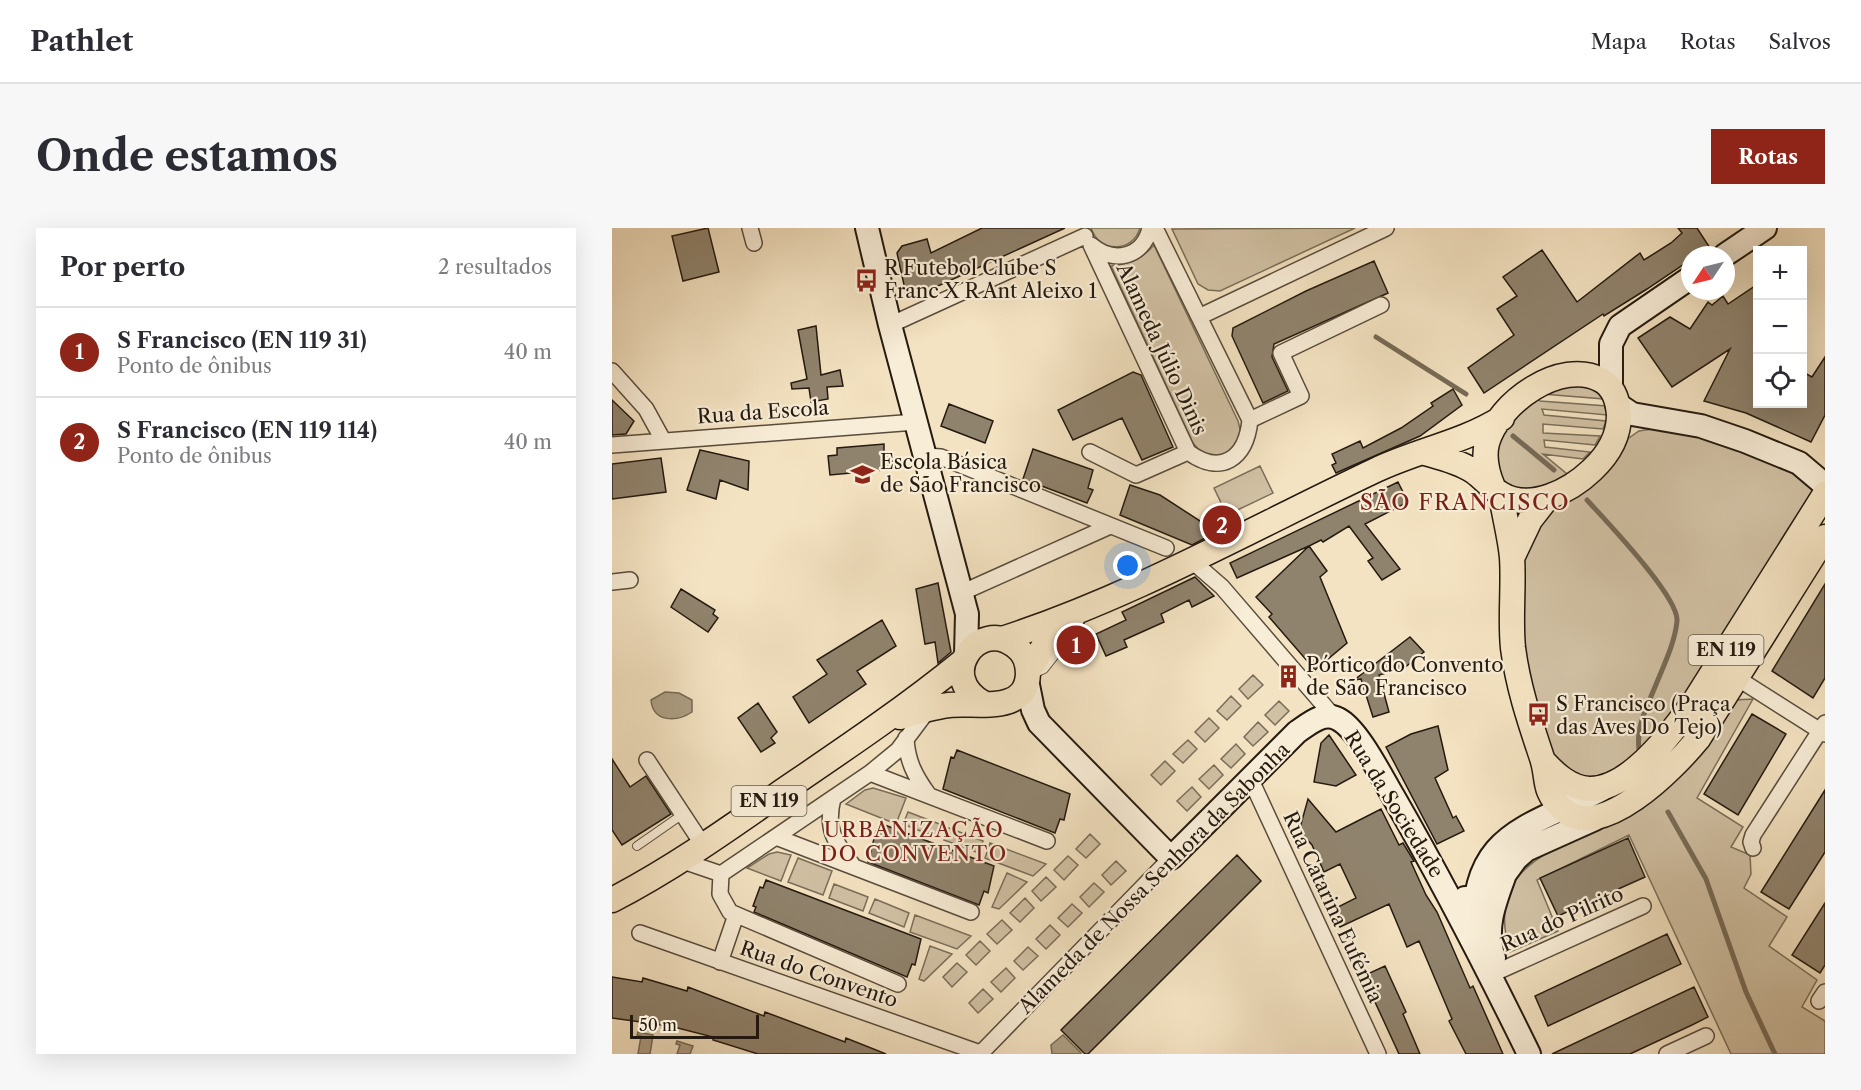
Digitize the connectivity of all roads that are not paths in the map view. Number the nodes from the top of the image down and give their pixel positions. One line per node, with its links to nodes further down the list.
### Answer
1 (867, 228): 11 (street)
2 (1150, 228): 6 (street, Alameda Júlio Dinis)
3 (1155, 228): 10 (street)
4 (1386, 228): 10 (street)
5 (1765, 228): 7 (street)
6 (1086, 236): 11 (street); 20 (street, Alameda Júlio Dinis)
7 (1735, 248)
8 (1681, 284): 13 (street)
9 (1382, 305): 15 (street)
10 (1201, 316): 15 (street)
11 (890, 325): 16 (street)
12 (612, 371): 17 (street)
13 (1614, 396): 14 (main road); 24 (street); 28 (main road)
14 (1502, 418): 21 (main road); 26 (main road)
15 (1250, 420): 20 (street, Alameda Júlio Dinis)
16 (916, 422): 17 (street, Rua da Escola); 22 (street)
17 (663, 440): 18 (street, Rua da Escola)
18 (612, 445)
19 (1090, 452): 20 (street)
20 (1188, 452)
21 (1422, 452): 26 (main road); 33 (main road)
22 (926, 456): 29 (street); 36 (street)
23 (1825, 460): 24 (street)
24 (1799, 463): 25 (street)
25 (1825, 485)
26 (1497, 491): 28 (main road); 32 (main road)
27 (1825, 494): 38 (main road, EN 119)
28 (1548, 497): 32 (main road)
29 (1108, 527): 31 (street); 36 (street)
30 (1825, 537): 42 (main road, EN 119)
31 (1166, 548)
32 (1512, 558): 53 (main road)
33 (1191, 560): 37 (main road); 46 (street, Rua da Sociedade)
34 (630, 580): 35 (street)
35 (612, 582)
36 (964, 603): 39 (street); 40 (street)
37 (1093, 604): 39 (main road); 41 (main road)
38 (1754, 607): 42 (street); 43 (main road, EN 119)
39 (1000, 639): 40 (main road); 41 (main road)
40 (964, 659): 44 (main road); 50 (main road, EN 119)
41 (1028, 676): 44 (main road); 47 (street)
42 (1737, 678): 43 (street); 48 (street); 60 (main road, EN 119)
43 (1705, 684): 55 (main road, EN 119)
44 (986, 704): 45 (main road, EN 119); 47 (street)
45 (929, 709): 49 (street); 50 (main road, EN 119)
46 (1334, 717): 54 (street, Alameda de Nossa Senhora da Sabonha); 74 (street, Rua da Sociedade)
47 (1039, 723): 68 (street)
48 (1823, 729): 66 (street)
49 (906, 738): 52 (street); 56 (street)
50 (858, 740): 64 (main road, EN 119)
51 (647, 760): 59 (street)
52 (870, 772): 56 (street); 57 (street)
53 (1548, 773): 55 (main road); 58 (main road); 61 (street)
54 (1250, 778): 68 (street, Alameda de Nossa Senhora da Sabonha); 88 (street, Rua Catarina Eufémia)
55 (1606, 787): 58 (street)
56 (928, 794): 63 (street)
57 (833, 798): 62 (street); 70 (street)
58 (1562, 809): 60 (main road); 61 (street); 67 (street)
59 (683, 814): 64 (street); 65 (lane)
60 (1595, 819): 67 (street)
61 (1523, 826): 71 (street)
62 (776, 837): 70 (street); 73 (street)
63 (1047, 841)
64 (703, 845): 69 (main road, EN 119)
65 (637, 846)
66 (1753, 848)
67 (1526, 850): 72 (street)
68 (1171, 858): 87 (street, Alameda de Nossa Senhora da Sabonha)
69 (680, 860): 73 (street); 76 (main road, EN 119)
70 (854, 867): 78 (street)
71 (1483, 867): 74 (street); 75 (street)
72 (1506, 872): 75 (street); 81 (street)
73 (721, 874): 79 (street)
74 (1447, 882): 75 (street); 81 (street, Rua da Sociedade)
75 (1475, 898): 81 (street)
76 (612, 900)
77 (1643, 906): 83 (street, Rua do Pilrito)
78 (971, 912)
79 (736, 915): 82 (street); 84 (street)
80 (640, 933): 82 (street, Rua do Convento)
81 (1481, 940): 83 (street); 85 (street, Rua da Sociedade)
82 (720, 962): 87 (street, Rua do Convento)
83 (1499, 971): 85 (street)
84 (898, 984)
85 (1511, 1017): 89 (street, Rua da Sociedade)
86 (1706, 1036): 90 (street)
87 (982, 1054)
88 (1378, 1054)
89 (1529, 1054)
90 (1667, 1054)

